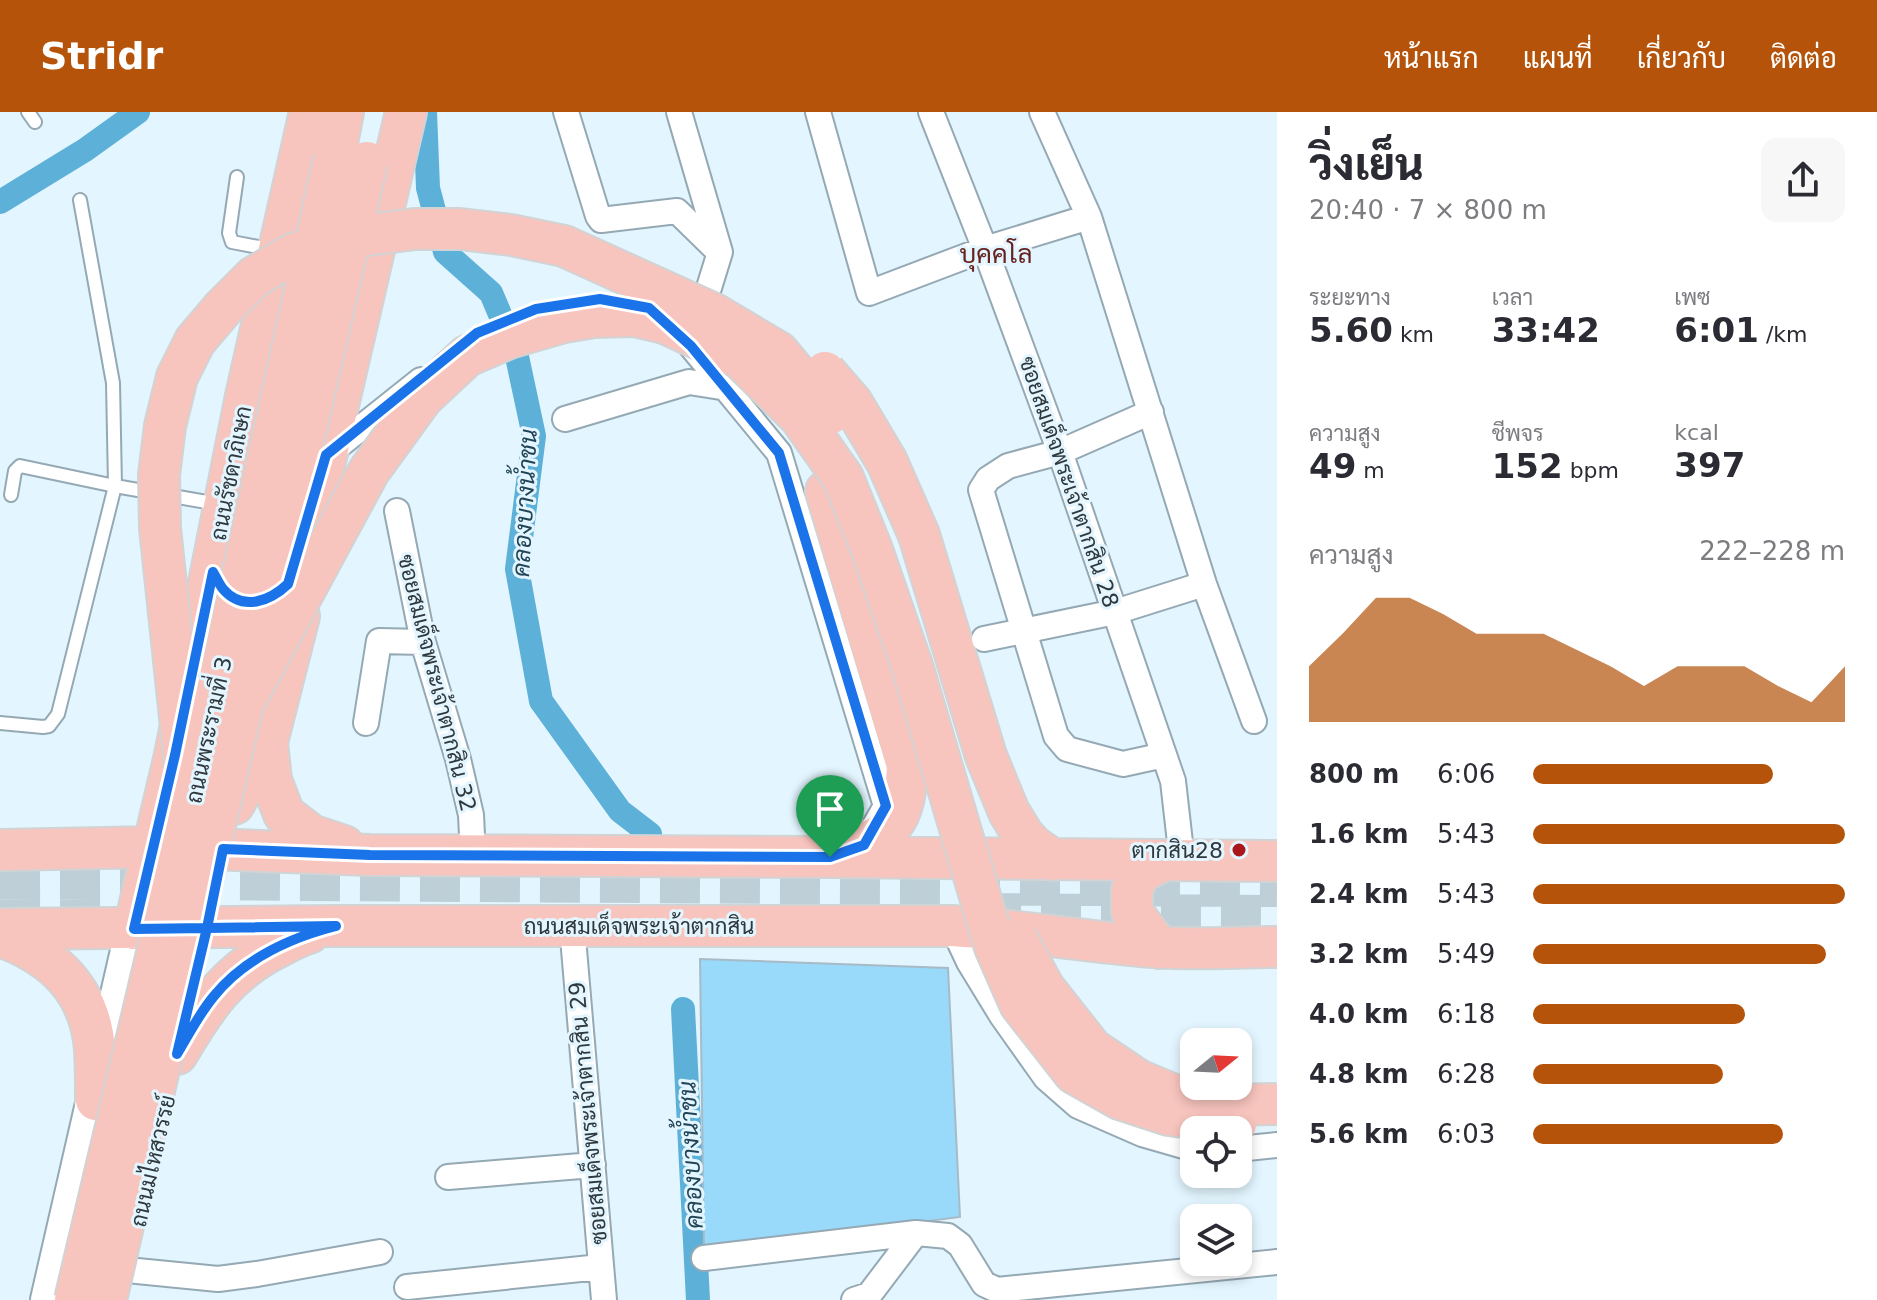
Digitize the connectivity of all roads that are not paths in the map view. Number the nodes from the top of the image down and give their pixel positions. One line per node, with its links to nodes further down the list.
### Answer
1 (310, 112): 16 (main road, ถนนรัชดาภิเษก)
2 (343, 112): 10 (main road)
3 (378, 112): 10 (main road)
4 (406, 112): 26 (main road)
5 (566, 112): 17 (street)
6 (679, 112): 17 (street)
7 (818, 112): 15 (street)
8 (931, 112): 15 (street, ซอยสมเด็จพระเจ้าตากสิน 28)
9 (1042, 112): 13 (street)
10 (350, 160): 33 (main road, ถนนพระรามที่ 3, bridge); 46 (main road, ถนนพระรามที่ 3, bridge)
11 (237, 177): 16 (lane)
12 (80, 200): 27 (lane)
13 (1089, 217): 15 (street); 23 (street)
14 (564, 246): 46 (main road, bridge); 54 (main road, bridge); 68 (main road, bridge)
15 (985, 249): 25 (street, ซอยสมเด็จพระเจ้าตากสิน 28)
16 (279, 251): 29 (main road, ถนนรัชดาภิเษก)
17 (720, 252): 18 (street)
18 (706, 300): 19 (street); 21 (street)
19 (649, 308): 21 (street); 26 (street)
20 (594, 317): 38 (main road, bridge); 51 (main road); 69 (main road, bridge)
21 (691, 346): 22 (street)
22 (727, 388): 24 (street); 51 (street)
23 (1151, 412): 25 (street); 32 (street)
24 (565, 419)
25 (1060, 452): 34 (street, ซอยสมเด็จพระเจ้าตากสิน 28); 35 (street)
26 (324, 463): 33 (main road); 42 (main road)
27 (115, 486): 28 (lane); 29 (lane); 40 (lane)
28 (11, 495)
29 (226, 505): 31 (main road, ถนนรัชดาภิเษก)
30 (397, 511): 37 (street, ซอยสมเด็จพระเจ้าตากสิน 32)
31 (213, 572): 33 (main road); 43 (main road, ถนนรัชดาภิเษก)
32 (1204, 584): 34 (street); 39 (street)
33 (278, 591): 38 (main road, ถนนพระรามที่ 3, bridge); 45 (main road)
34 (1115, 612): 35 (street); 44 (street, ซอยสมเด็จพระเจ้าตากสิน 28)
35 (1025, 631): 36 (street); 44 (street)
36 (984, 639)
37 (423, 642): 41 (street); 53 (street, ซอยสมเด็จพระเจ้าตากสิน 32)
38 (244, 702): 83 (main road, ถนนพระรามที่ 3, bridge)
39 (1254, 721)
40 (0, 723)
41 (366, 723)
42 (267, 742): 45 (main road); 52 (main road)
43 (175, 755): 47 (main road, ถนนรัชดาภิเษก); 50 (main road)
44 (1164, 755): 55 (street, ซอยสมเด็จพระเจ้าตากสิน 28)
45 (234, 804): 48 (main road)
46 (189, 818): 85 (main road, ถนนพระรามที่ 3, bridge)
47 (154, 847): 48 (main road); 50 (main road); 62 (main road, ถนนรัชดาภิเษก)
48 (223, 849): 52 (main road); 60 (main road)
49 (0, 850): 50 (main road)
50 (46, 850)
51 (847, 851): 53 (main road); 54 (main road)
52 (370, 855): 53 (main road)
53 (473, 856)
54 (1053, 860): 55 (main road)
55 (1173, 860): 56 (main road); 65 (main road)
56 (1277, 861)
57 (336, 926): 58 (main road, ถนนสมเด็จพระเจ้าตากสิน); 60 (main road, ถนนสมเด็จพระเจ้าตากสิน); 66 (main road)
58 (572, 926): 59 (main road, ถนนสมเด็จพระเจ้าตากสิน); 75 (street, ซอยสมเด็จพระเจ้าตากสิน 29)
59 (952, 926): 65 (main road, ถนนสมเด็จพระเจ้าตากสิน); 73 (street)
60 (207, 928): 62 (main road, ถนนสมเด็จพระเจ้าตากสิน); 66 (main road, ถนนมไหสวรรย์)
61 (0, 929): 62 (main road, ถนนสมเด็จพระเจ้าตากสิน)
62 (134, 929): 67 (main road)
63 (0, 936): 67 (main road)
64 (1277, 947): 65 (main road, ถนนสมเด็จพระเจ้าตากสิน)
65 (1159, 948)
66 (177, 1054): 83 (main road, ถนนมไหสวรรย์)
67 (96, 1100): 84 (main road)
68 (1277, 1104)
69 (1180, 1118)
70 (1277, 1122): 71 (main road)
71 (1252, 1131)
72 (1252, 1139): 74 (street)
73 (1180, 1145)
74 (1277, 1145)
75 (593, 1165): 76 (street); 81 (street, ซอยสมเด็จพระเจ้าตากสิน 29)
76 (448, 1177)
77 (916, 1233): 79 (street); 80 (street); 87 (street)
78 (380, 1252): 83 (street)
79 (704, 1258)
80 (1277, 1262)
81 (600, 1267): 82 (street); 86 (street, ซอยสมเด็จพระเจ้าตากสิน 29)
82 (407, 1287)
83 (118, 1290)
84 (49, 1300)
85 (75, 1300)
86 (604, 1300)
87 (854, 1300)

